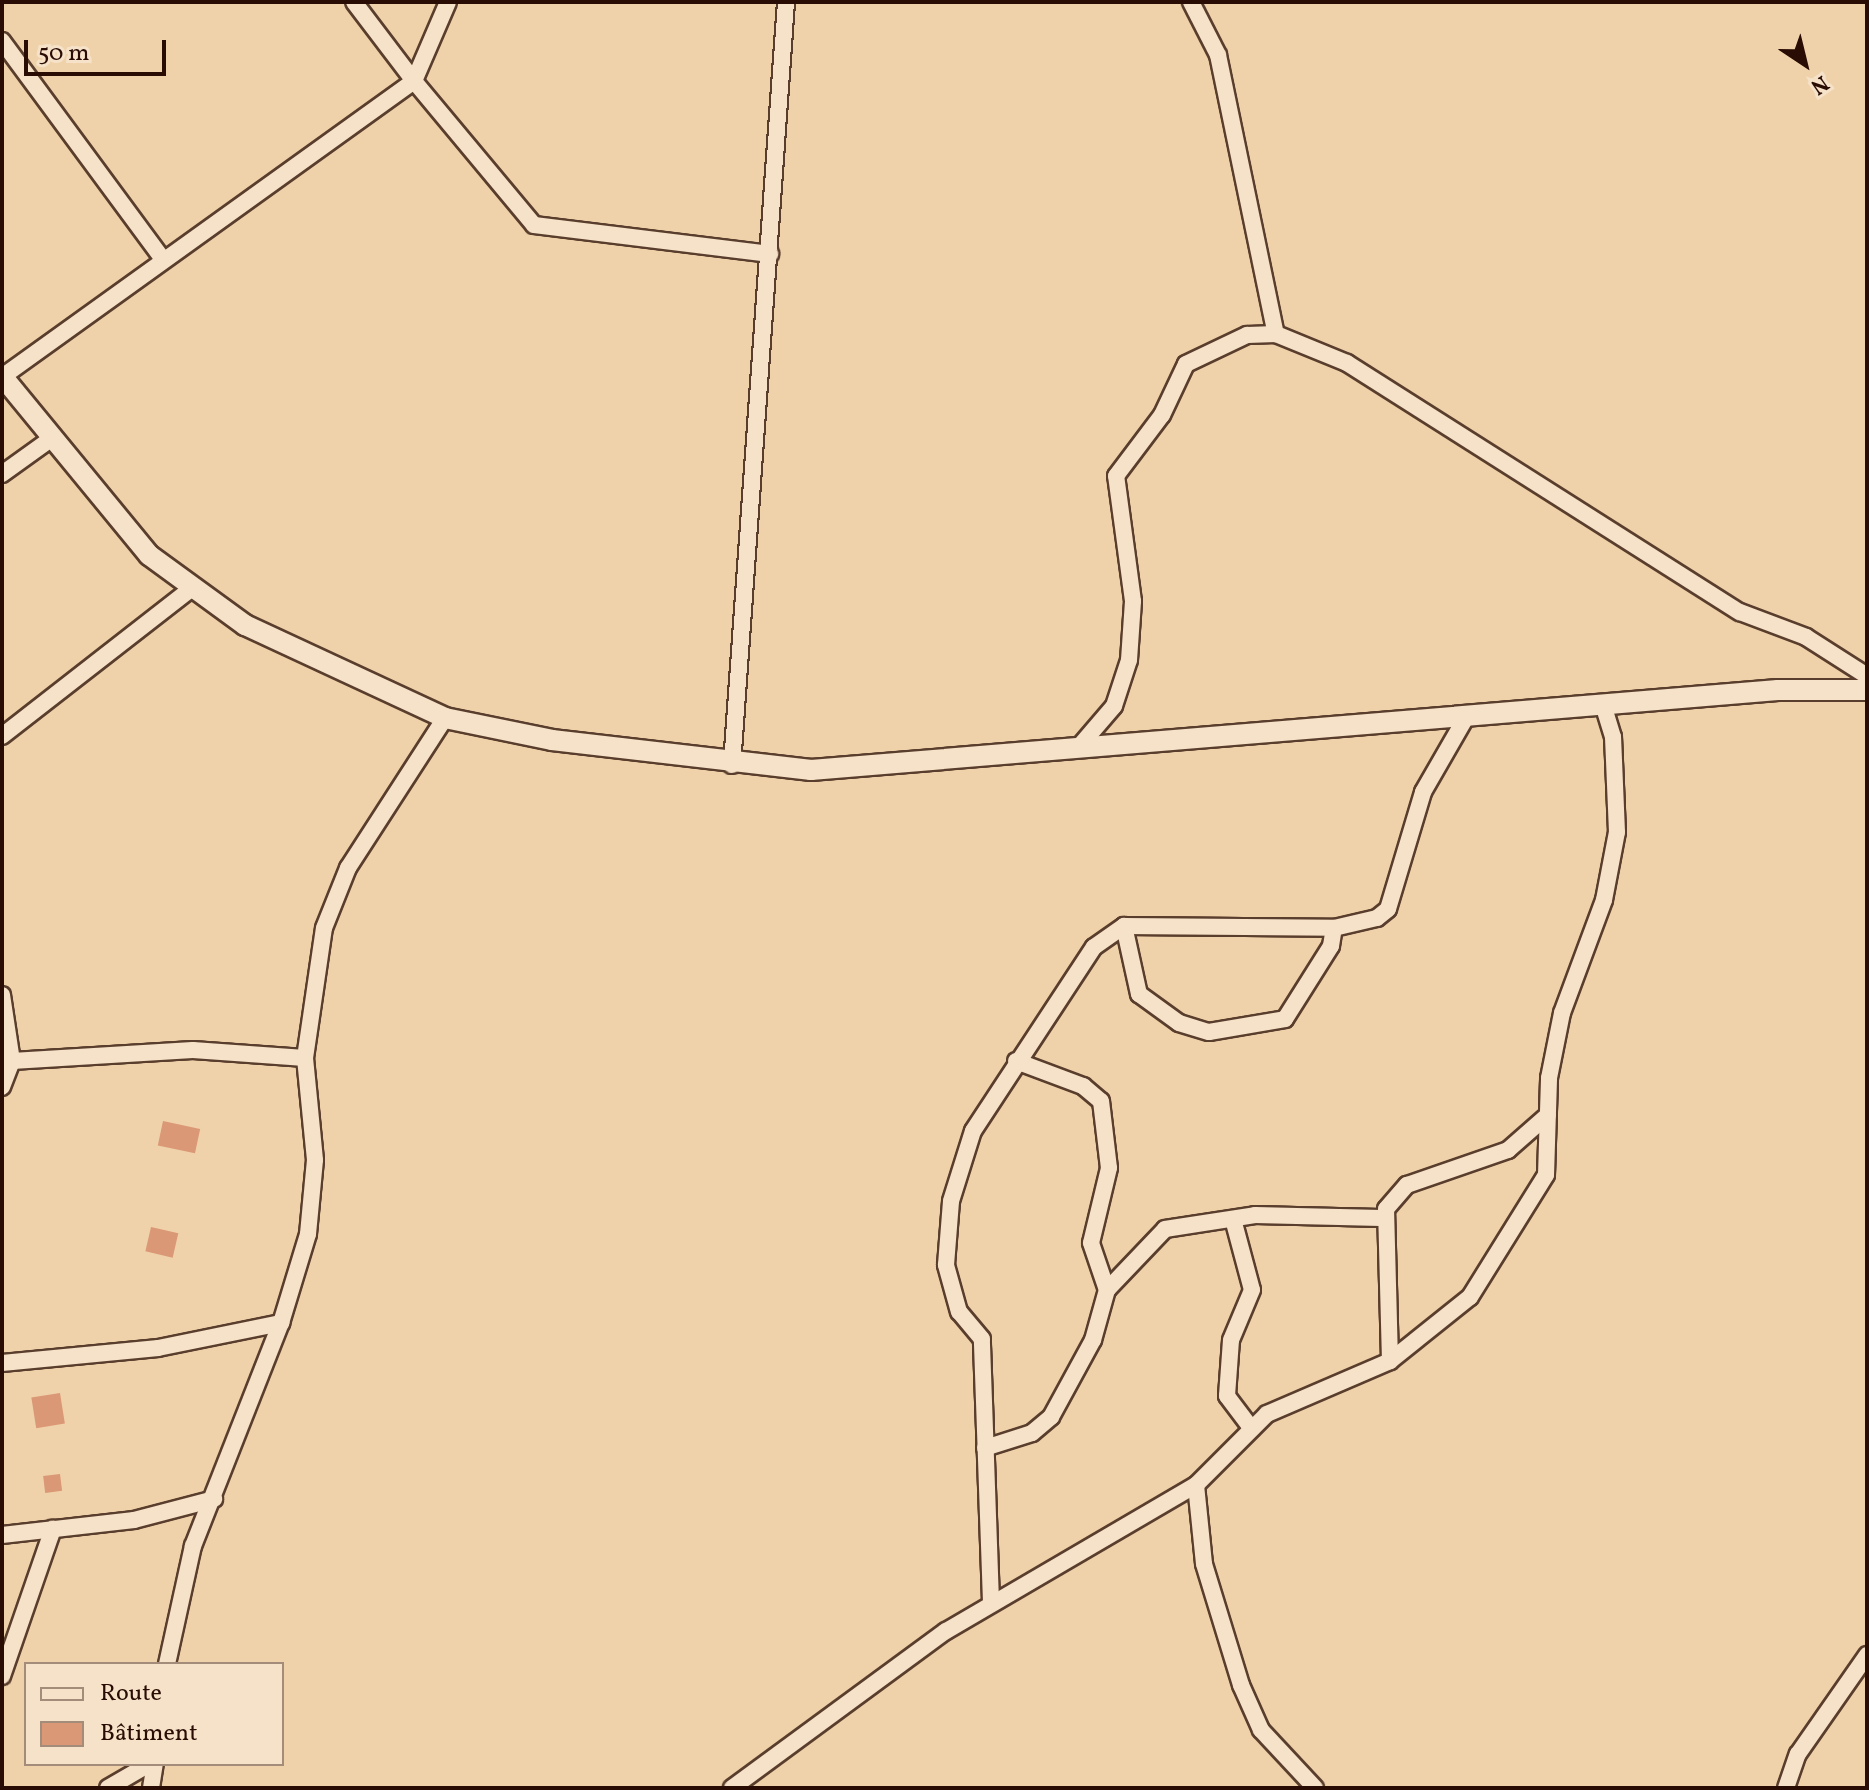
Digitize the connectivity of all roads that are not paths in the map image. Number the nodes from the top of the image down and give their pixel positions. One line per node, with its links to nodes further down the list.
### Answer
1 (354, 2): 6 (street)
2 (448, 2): 6 (street)
3 (786, 2): 7 (street)
4 (1191, 2): 9 (street)
5 (2, 41): 8 (street)
6 (414, 81): 7 (street); 8 (street)
7 (770, 254): 21 (street)
8 (163, 259): 10 (street)
9 (1276, 334): 14 (street); 20 (street)
10 (2, 376): 11 (street)
11 (48, 441): 12 (street); 13 (street)
12 (2, 474)
13 (191, 589): 17 (street); 19 (street)
14 (1867, 676)
15 (1867, 690): 16 (street)
16 (1604, 707): 18 (street); 29 (street)
17 (445, 718): 21 (street); 25 (street)
18 (1465, 719): 20 (street); 23 (street)
19 (2, 736)
20 (1078, 748): 21 (street)
21 (732, 765)
22 (1124, 926): 23 (street); 23 (street); 27 (street)
23 (1334, 928)
24 (2, 995): 26 (street)
25 (305, 1058): 26 (street); 33 (street)
26 (12, 1061): 28 (street)
27 (1016, 1061): 32 (street); 37 (street)
28 (2, 1087)
29 (1548, 1115): 30 (street); 34 (street)
30 (1381, 1218): 31 (street); 34 (street)
31 (1233, 1219): 32 (street); 36 (street)
32 (1107, 1290): 37 (street)
33 (281, 1323): 35 (street); 39 (street)
34 (1390, 1361): 36 (street)
35 (2, 1363)
36 (1252, 1429): 38 (street)
37 (985, 1448): 42 (street)
38 (1196, 1485): 42 (street); 51 (street)
39 (214, 1499): 40 (street); 44 (street)
40 (53, 1529): 41 (street); 45 (street)
41 (2, 1535)
42 (991, 1602): 50 (street)
43 (1867, 1655): 52 (street)
44 (167, 1662)
45 (2, 1676)
46 (146, 1766): 48 (street)
47 (155, 1766): 49 (street)
48 (108, 1788)
49 (151, 1788)
50 (732, 1788)
51 (1315, 1788)
52 (1786, 1788)

